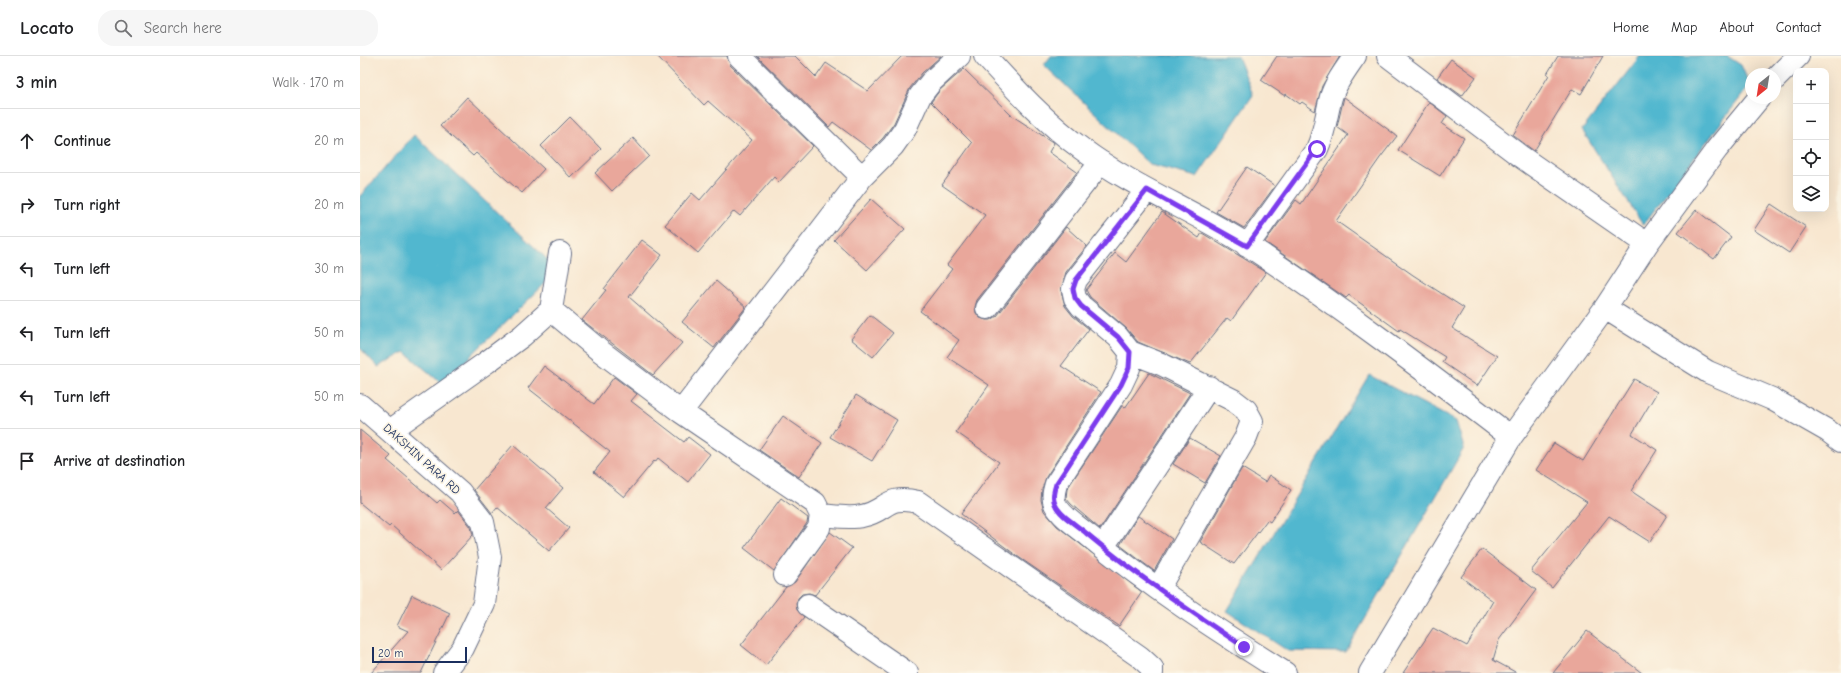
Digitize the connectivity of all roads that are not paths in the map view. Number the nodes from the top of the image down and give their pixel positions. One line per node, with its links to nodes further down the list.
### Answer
1 (740, 56): 10 (street)
2 (959, 56): 10 (street)
3 (985, 56): 9 (street)
4 (1355, 56): 13 (street)
5 (1388, 56): 12 (street)
6 (1798, 56): 7 (street)
7 (1781, 73)
8 (1754, 104): 12 (street)
9 (1101, 162): 11 (street); 15 (street)
10 (862, 177): 21 (street)
11 (1147, 190): 13 (street); 18 (street)
12 (1647, 244): 16 (street)
13 (1247, 246): 23 (street)
14 (560, 254): 17 (street)
15 (987, 308)
16 (1604, 308): 23 (street); 24 (street)
17 (551, 310): 21 (street); 22 (street)
18 (1130, 352): 19 (street); 26 (street)
19 (1209, 387): 26 (street); 28 (street)
20 (360, 405): 22 (street, DAKSHIN PARA RD)
21 (682, 412): 25 (street)
22 (391, 430): 30 (street, DAKSHIN PARA RD)
23 (1511, 437): 34 (street)
24 (1841, 441)
25 (821, 514): 27 (street); 32 (street)
26 (1103, 547): 28 (street)
27 (785, 575)
28 (1158, 589): 33 (street)
29 (808, 605): 31 (street)
30 (444, 673)
31 (907, 673)
32 (1152, 673)
33 (1285, 673)
34 (1370, 673)

